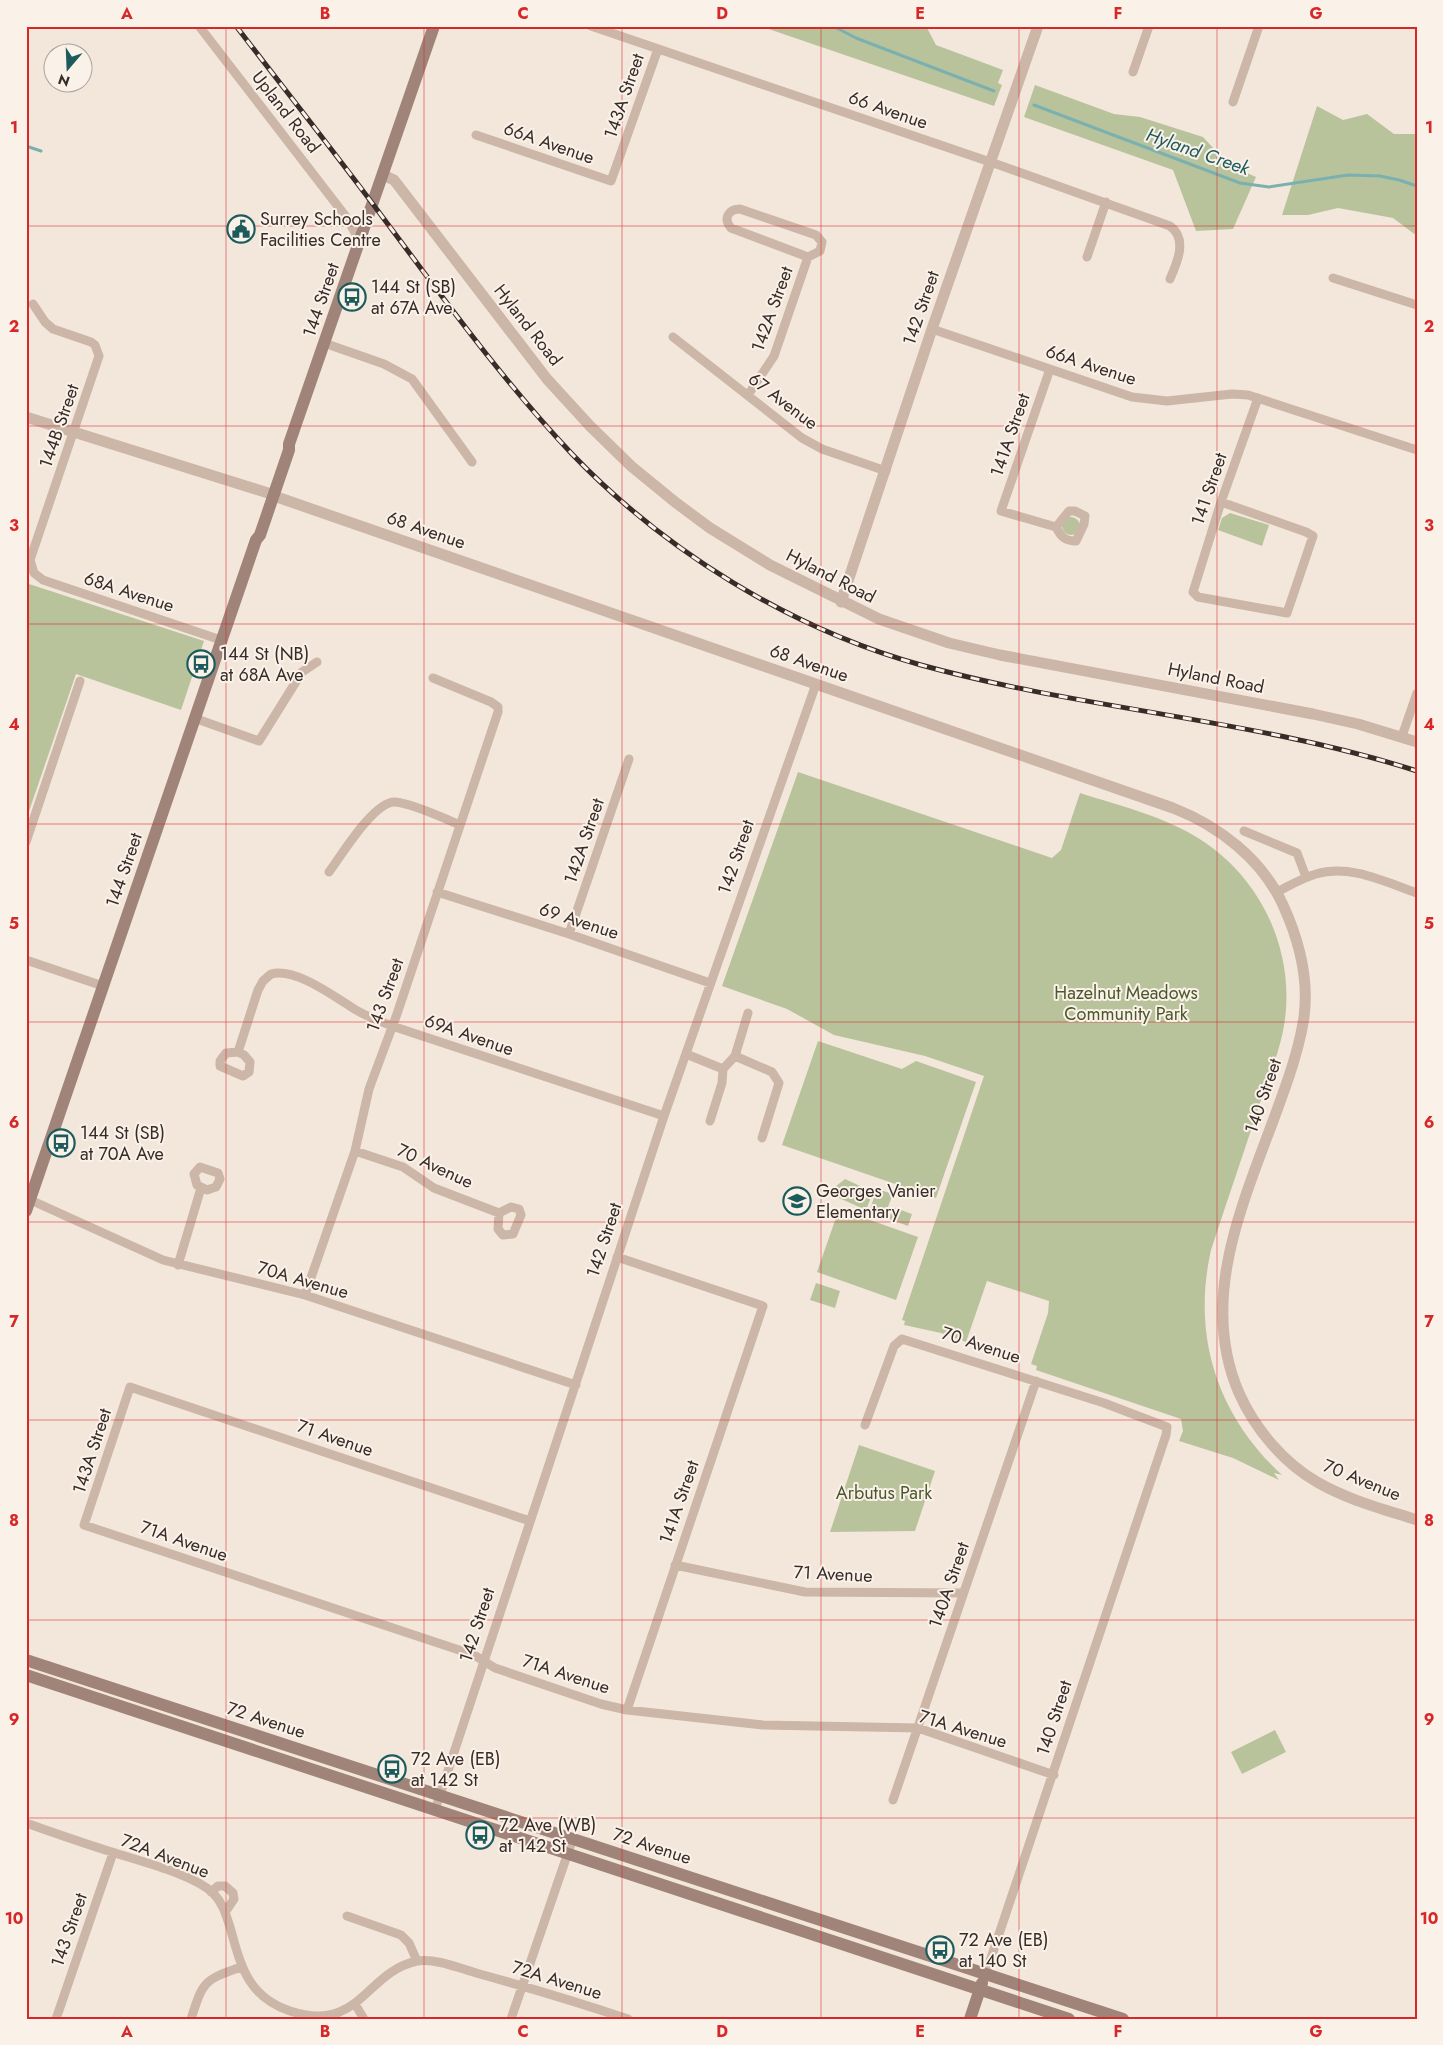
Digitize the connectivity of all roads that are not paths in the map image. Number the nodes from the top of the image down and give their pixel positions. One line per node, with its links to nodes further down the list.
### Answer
1 (199, 26): 16 (street, Upland Road)
2 (434, 26): 12 (main road, 144 Street)
3 (591, 26): 7 (street, 66 Avenue)
4 (1038, 26): 11 (street, 142 Street)
5 (1149, 26): 8 (street)
6 (1259, 26): 9 (street)
7 (658, 49): 11 (street, 66 Avenue); 13 (street, 143A Street)
8 (1133, 72)
9 (1233, 102)
10 (476, 135): 13 (street, 66A Avenue)
11 (991, 162): 14 (street, 66 Avenue); 24 (street, 142 Street)
12 (383, 175): 15 (main road, 144 Street); 39 (street, Hyland Road)
13 (612, 181)
14 (1106, 202): 19 (street); 21 (street, 66 Avenue)
15 (368, 217): 16 (street); 17 (main road, 144 Street)
16 (347, 218): 17 (street, Upland Road)
17 (360, 242): 26 (main road, 144 Street)
18 (808, 257): 18 (street, 142A Street); 28 (street, 142A Street)
19 (1087, 257)
20 (1333, 278): 23 (street)
21 (1170, 279)
22 (33, 304): 31 (street, 144B Street)
23 (1417, 305)
24 (932, 329): 27 (street, 66A Avenue); 34 (street, 142 Street)
25 (673, 337): 28 (street, 67 Avenue)
26 (324, 343): 33 (street); 35 (main road, 144 Street)
27 (1050, 369): 29 (street, 66A Avenue); 37 (street, 141A Street)
28 (748, 396): 34 (street, 67 Avenue)
29 (1258, 398): 32 (street, 66A Avenue); 36 (street, 141 Street)
30 (26, 417): 31 (street, 68 Avenue)
31 (74, 432): 35 (street, 68 Avenue); 38 (street, 144B Street)
32 (1417, 450)
33 (472, 462)
34 (886, 471): 39 (street, 142 Street)
35 (271, 494): 40 (main road, 144 Street); 44 (street, 68 Avenue)
36 (1221, 502): 36 (street, 141 Street)
37 (1056, 527)
38 (32, 569): 40 (street, 68A Avenue)
39 (841, 602): 47 (street, Hyland Road)
40 (221, 640): 46 (main road, 144 Street)
41 (317, 662): 46 (street)
42 (434, 678): 50 (street, 143 Street)
43 (80, 681): 52 (street)
44 (816, 684): 56 (street, 68 Avenue); 60 (street, 142 Street)
45 (1417, 693): 47 (street)
46 (194, 718): 61 (main road, 144 Street)
47 (1402, 736): 48 (street, Hyland Road)
48 (1417, 742)
49 (629, 759): 58 (street, 142A Street)
50 (460, 825): 53 (street); 55 (street, 143 Street)
51 (1244, 831): 54 (street)
52 (26, 842)
53 (329, 872)
54 (1306, 878): 56 (street); 57 (street)
55 (437, 892): 58 (street, 69 Avenue); 63 (street, 143 Street)
56 (1277, 892): 78 (street, 140 Street)
57 (1417, 893)
58 (569, 934): 60 (street, 69 Avenue)
59 (26, 960): 61 (street)
60 (710, 983): 65 (street, 142 Street)
61 (103, 986): 73 (main road, 144 Street)
62 (748, 1012): 66 (street)
63 (392, 1026): 64 (street, 69A Avenue); 68 (street, 69A Avenue); 71 (street, 143 Street)
64 (238, 1052)
65 (686, 1054): 67 (street); 68 (street, 142 Street)
66 (735, 1056): 67 (street); 70 (street)
67 (723, 1068): 69 (street)
68 (664, 1116): 75 (street, 142 Street)
69 (710, 1121)
70 (762, 1138)
71 (355, 1151): 74 (street, 70 Avenue); 77 (street, 143 Street)
72 (201, 1188): 76 (street)
73 (28, 1203): 76 (street, 70A Avenue)
74 (499, 1213)
75 (617, 1257): 80 (street, 142 Street); 87 (street, 141A Street)
76 (178, 1265): 77 (street, 70A Avenue)
77 (305, 1295): 80 (street, 70A Avenue)
78 (1221, 1312): 84 (street, 70 Avenue)
79 (1036, 1381): 82 (street, 70 Avenue); 83 (street, 70 Avenue); 88 (street, 140A Street)
80 (576, 1385): 85 (street, 142 Street)
81 (130, 1387): 85 (street, 71 Avenue); 86 (street, 143A Street)
82 (865, 1425)
83 (1167, 1427): 94 (street, 140 Street)
84 (1417, 1520)
85 (530, 1521): 90 (street, 142 Street)
86 (84, 1525): 90 (street, 71A Avenue)
87 (675, 1565): 88 (street, 71 Avenue); 92 (street, 141A Street)
88 (963, 1593): 93 (street, 140A Street)
89 (26, 1660): 95 (main road, 72 Avenue)
90 (484, 1661): 92 (street, 71A Avenue); 95 (street, 142 Street)
91 (26, 1674): 97 (main road, 72 Avenue)
92 (627, 1710): 93 (street, 71A Avenue)
93 (918, 1728): 94 (street, 71A Avenue); 96 (street, 140A Street)
94 (1054, 1775): 107 (street, 140 Street)
95 (440, 1795): 97 (street, 142 Street); 99 (main road, 72 Avenue)
96 (893, 1800)
97 (435, 1810): 101 (main road, 72 Avenue)
98 (26, 1823): 100 (street, 72A Avenue)
99 (573, 1838): 101 (street); 107 (main road, 72 Avenue)
100 (113, 1853): 102 (street, 72A Avenue); 111 (street, 143 Street)
101 (568, 1854): 108 (street); 109 (main road, 72 Avenue)
102 (211, 1892): 103 (street, 72A Avenue); 103 (street)
103 (226, 1911): 106 (street, 72A Avenue)
104 (347, 1916): 105 (street)
105 (417, 1961): 108 (street, 72A Avenue); 110 (street, 72A Avenue)
106 (241, 1967): 110 (street, 72A Avenue); 112 (street)
107 (986, 1973): 109 (main road, 140 Street); 118 (main road, 72 Avenue)
108 (523, 1985): 114 (street); 115 (street, 72A Avenue)
109 (980, 1990): 116 (main road, 140 Street); 117 (main road, 72 Avenue)
110 (355, 2004): 113 (street)
111 (56, 2019)
112 (191, 2019)
113 (364, 2019)
114 (511, 2019)
115 (628, 2019)
116 (970, 2019)
117 (1069, 2019)
118 (1123, 2019)

